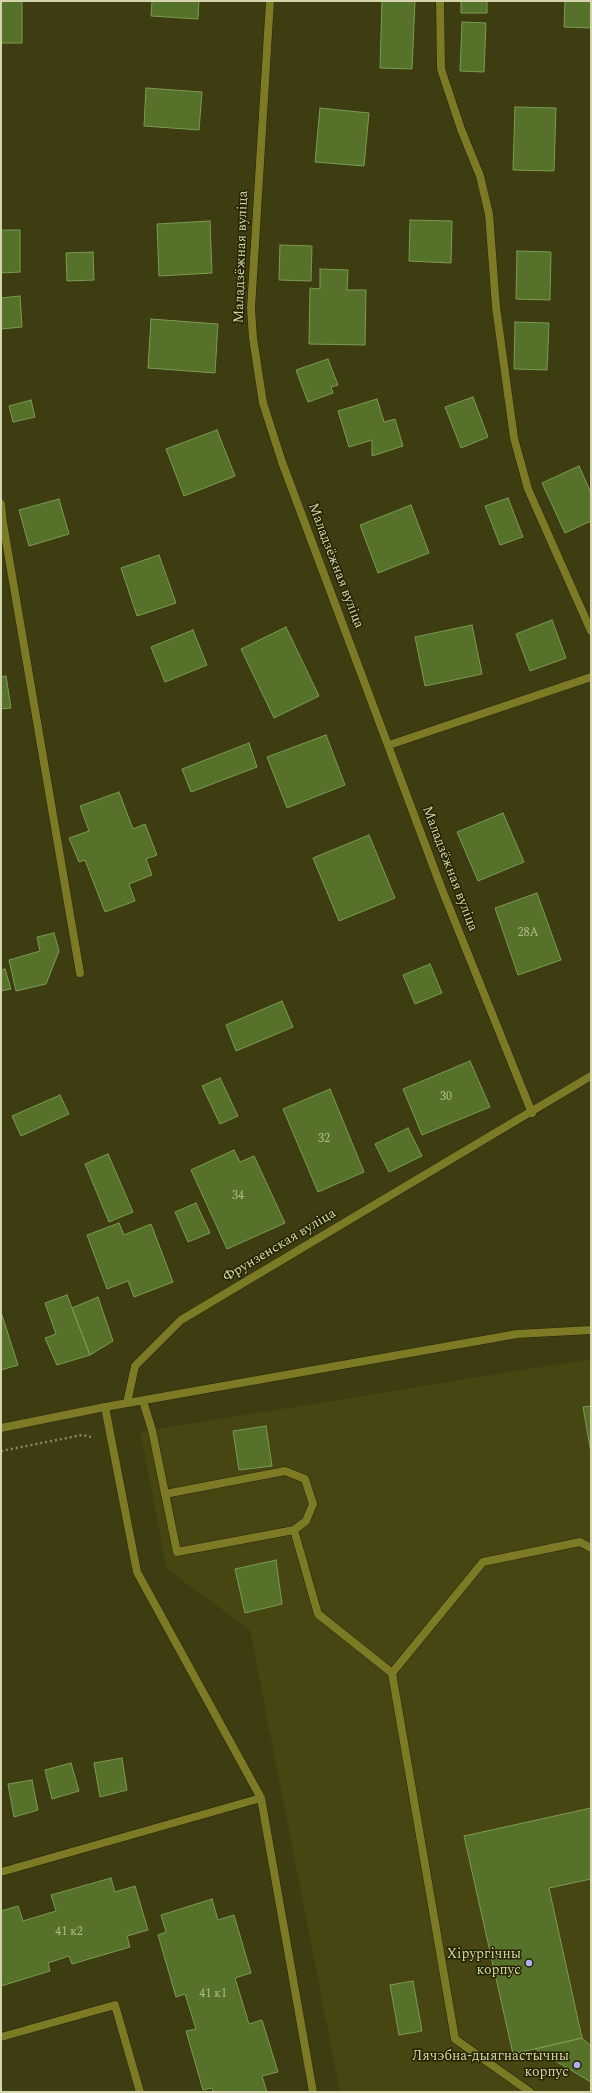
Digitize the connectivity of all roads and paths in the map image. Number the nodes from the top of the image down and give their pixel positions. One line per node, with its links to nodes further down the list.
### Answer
1 (270, 1): 6 (street, Маладзёжная вуліца)
2 (440, 1): 4 (street)
3 (1, 504): 7 (street)
4 (591, 631)
5 (591, 677): 6 (street)
6 (389, 744): 9 (street, Маладзёжная вуліца)
7 (80, 973)
8 (591, 1076): 9 (street, Фрунзенская вуліца)
9 (532, 1112): 12 (street, Фрунзенская вуліца)
10 (591, 1330): 11 (street)
11 (143, 1401): 12 (street); 17 (street)
12 (127, 1403): 13 (street)
13 (105, 1407): 14 (street); 21 (street)
14 (1, 1428)
15 (93, 1437): 16 (path)
16 (1, 1452)
17 (165, 1494): 18 (street); 18 (street)
18 (294, 1530): 20 (street)
19 (591, 1548): 20 (street)
20 (392, 1673): 26 (street)
21 (261, 1798): 22 (street); 25 (street)
22 (1, 1872)
23 (1, 2037): 24 (street)
24 (140, 2092)
25 (313, 2092)
26 (530, 2092)

